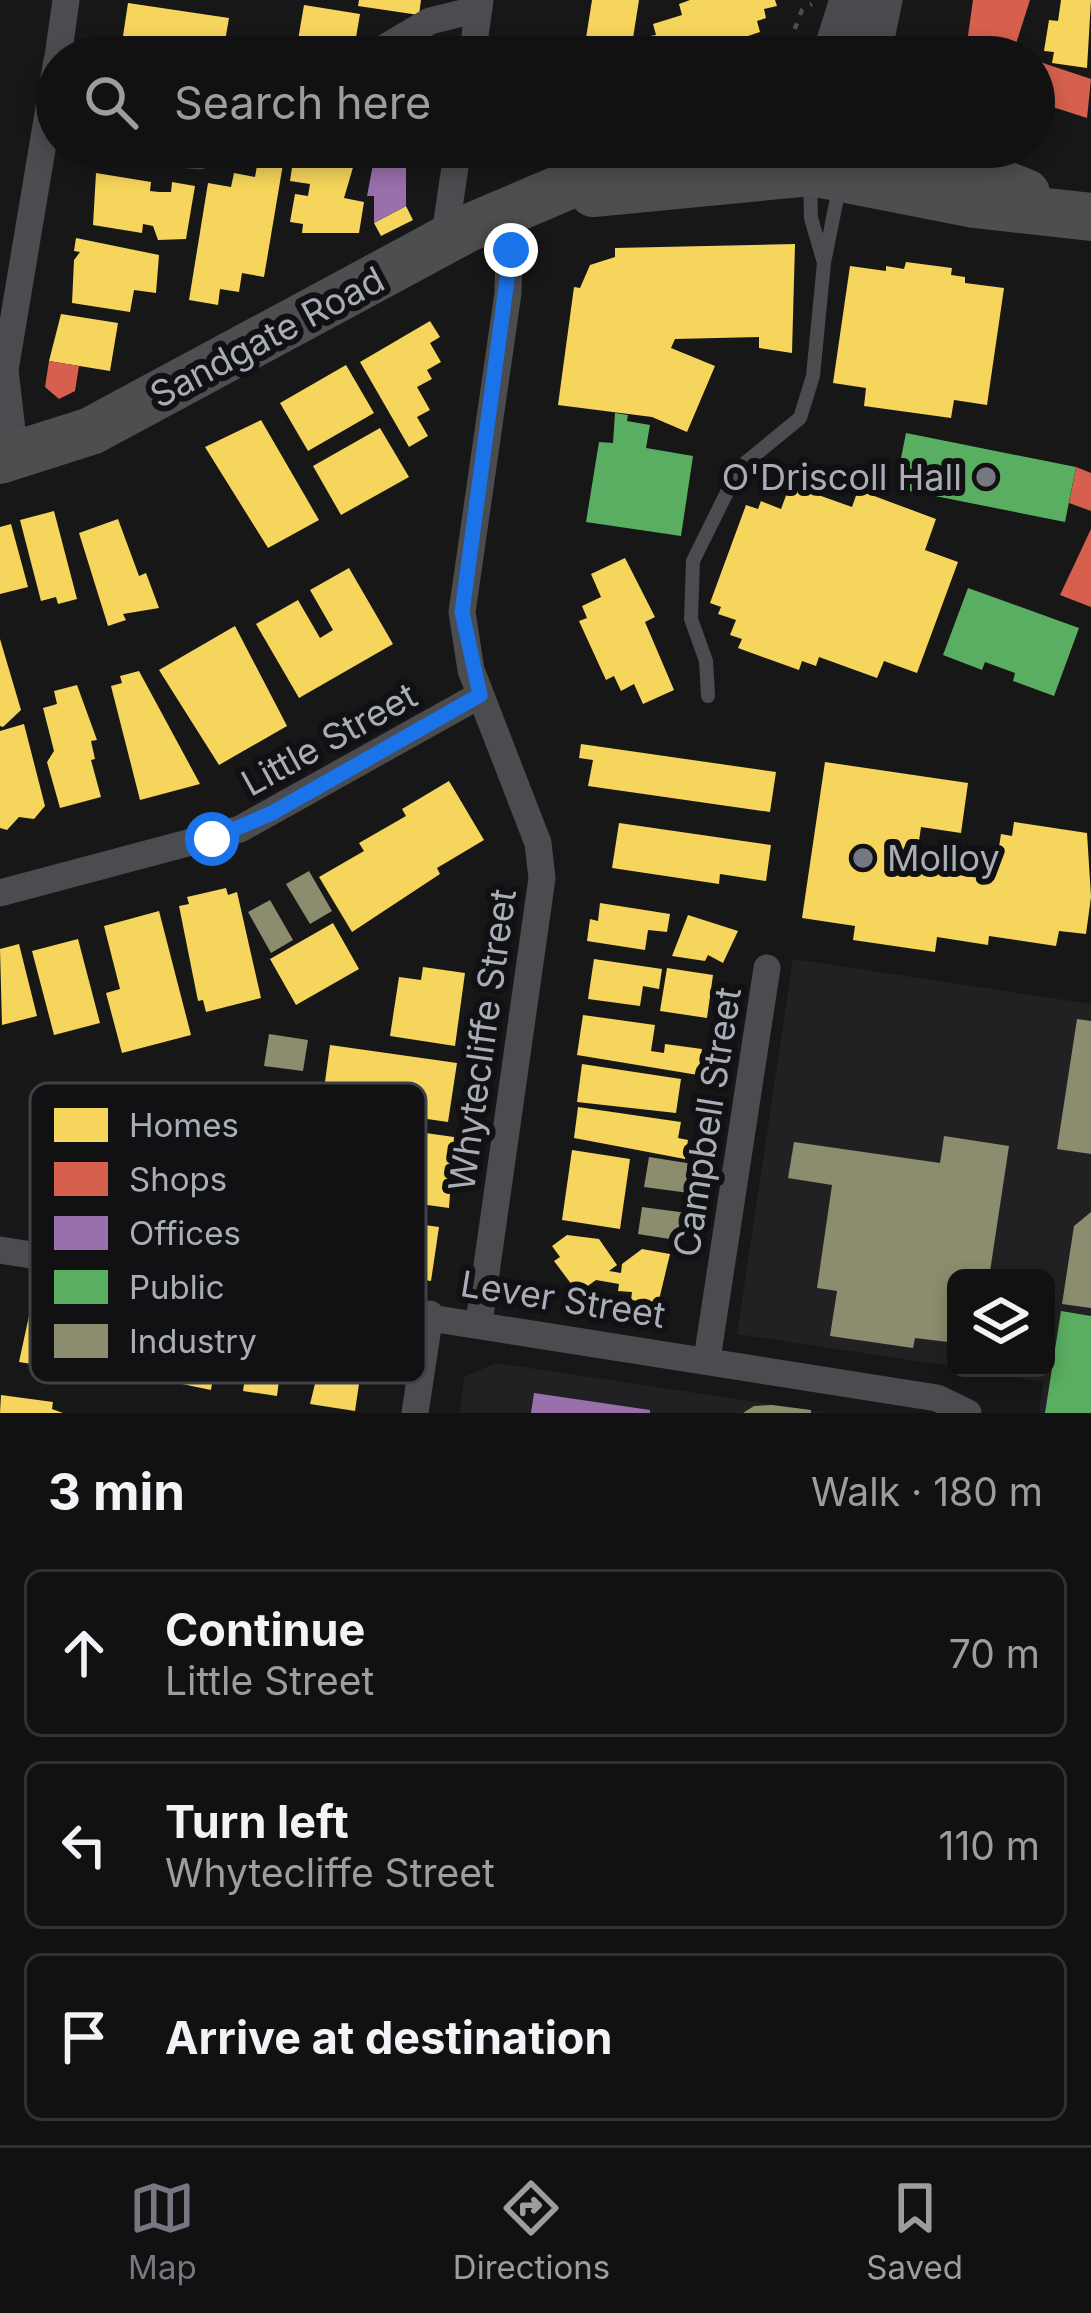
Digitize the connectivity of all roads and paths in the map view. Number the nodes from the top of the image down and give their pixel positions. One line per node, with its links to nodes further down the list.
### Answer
1 (66, 0): 5 (street)
2 (884, 0): 10 (street)
3 (836, 3): 8 (path); 9 (street)
4 (480, 4): 6 (street); 7 (street)
5 (61, 36)
6 (405, 36)
7 (475, 36)
8 (792, 36)
9 (833, 36)
10 (876, 36)
11 (46, 168): 23 (street)
12 (455, 168): 21 (street)
13 (609, 168): 19 (highway, Sandgate Road)
14 (777, 168): 19 (highway, Sandgate Road)
15 (826, 168): 22 (lane)
16 (828, 168): 22 (lane)
17 (848, 168): 20 (highway, Sandgate Road)
18 (963, 168): 20 (highway, Sandgate Road)
19 (519, 206): 21 (highway, Sandgate Road); 24 (street, Whytecliffe Street)
20 (1091, 217)
21 (444, 241): 23 (highway, Sandgate Road)
22 (824, 263): 25 (lane)
23 (8, 458)
24 (480, 695): 26 (street, Little Street); 32 (street, Whytecliffe Street)
25 (708, 696)
26 (0, 893)
27 (767, 968): 34 (street, Campbell Street)
28 (0, 1250): 29 (street, Lever Street)
29 (30, 1254)
30 (426, 1313): 31 (street, Lever Street)
31 (430, 1314): 32 (street, Lever Street); 33 (street)
32 (479, 1322): 34 (street, Lever Street)
33 (426, 1340)
34 (707, 1358): 37 (street, Lever Street)
35 (420, 1383): 36 (street)
36 (415, 1413)
37 (968, 1413)

